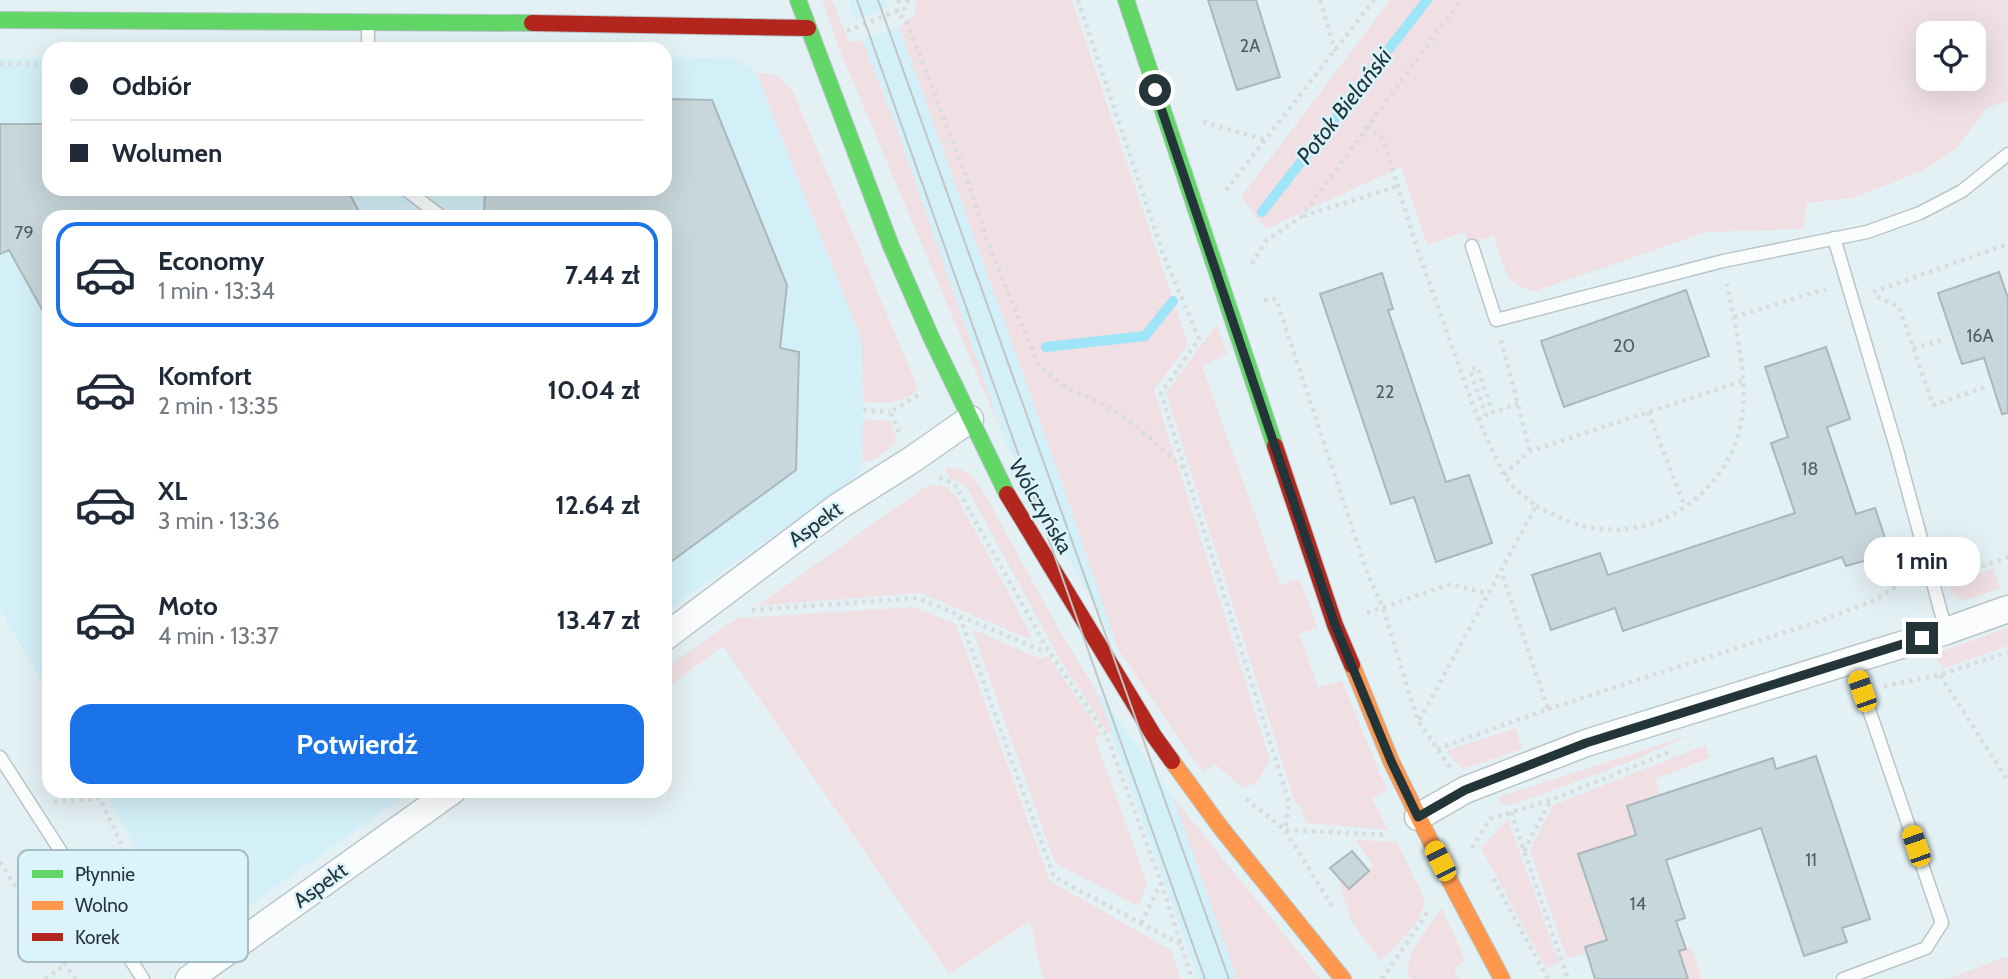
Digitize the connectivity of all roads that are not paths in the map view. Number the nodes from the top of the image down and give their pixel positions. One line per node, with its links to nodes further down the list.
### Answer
1 (798, 0): 5 (street, Wólczyńska)
2 (1126, 0): 19 (street)
3 (0, 20): 4 (street)
4 (369, 22): 5 (street); 6 (lane)
5 (808, 28): 12 (street, Wólczyńska)
6 (368, 42)
7 (2008, 154): 10 (lane)
8 (414, 196): 9 (lane)
9 (431, 210)
10 (1834, 238): 11 (lane); 14 (lane)
11 (1472, 246)
12 (970, 419): 15 (street, Aspekt); 24 (street, Wólczyńska)
13 (2008, 609): 14 (street)
14 (1946, 631): 16 (street)
15 (672, 632)
16 (1852, 660): 19 (street); 26 (lane)
17 (0, 757): 20 (lane)
18 (441, 798): 21 (street, Aspekt)
19 (1409, 827): 25 (street)
20 (60, 850)
21 (248, 922)
22 (131, 962): 23 (lane)
23 (143, 979)
24 (1343, 979)
25 (1502, 979)
26 (1843, 979)

